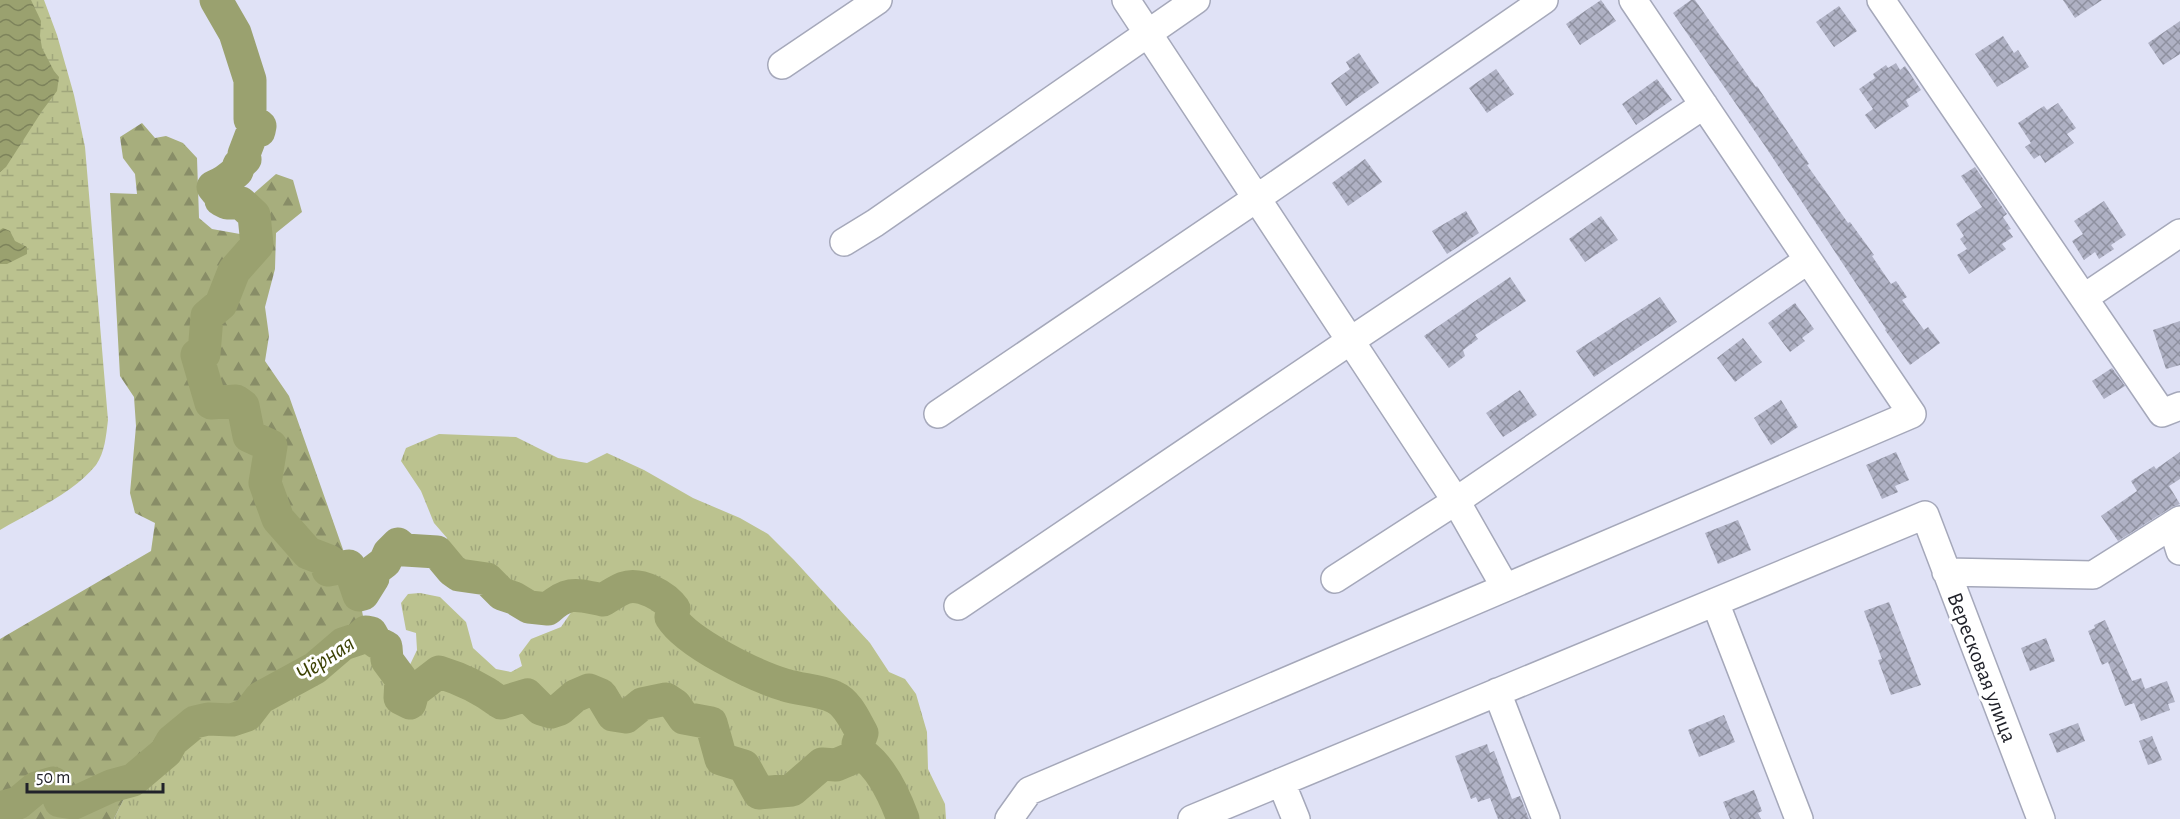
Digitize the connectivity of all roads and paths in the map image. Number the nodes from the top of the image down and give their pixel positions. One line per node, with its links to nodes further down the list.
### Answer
1 (878, 0): 8 (street)
2 (1126, 0): 7 (street)
3 (1196, 0): 7 (street)
4 (1544, 0): 10 (street)
5 (1633, 0): 9 (street)
6 (1881, 0): 14 (street)
7 (1147, 32): 10 (street); 12 (street)
8 (782, 65)
9 (1704, 105): 13 (street); 15 (street)
10 (1257, 198): 15 (street); 17 (street)
11 (2180, 232): 14 (street)
12 (844, 242)
13 (1808, 260): 18 (street); 23 (street)
14 (2085, 297): 16 (street)
15 (1350, 340): 18 (street); 25 (street)
16 (2180, 406)
17 (938, 414)
18 (1456, 501): 22 (street); 23 (street)
19 (2176, 523): 20 (street); 21 (street)
20 (2180, 551)
21 (1947, 572): 24 (street, Вересковая улица); 33 (street, Вересковая улица)
22 (1335, 579)
23 (1505, 587): 28 (street)
24 (1714, 602): 26 (street); 32 (street)
25 (958, 606)
26 (1497, 692): 27 (street); 31 (street)
27 (1281, 782): 29 (street); 30 (street)
28 (1009, 819)
29 (1192, 819)
30 (1296, 819)
31 (1546, 819)
32 (1799, 819)
33 (2041, 819)

